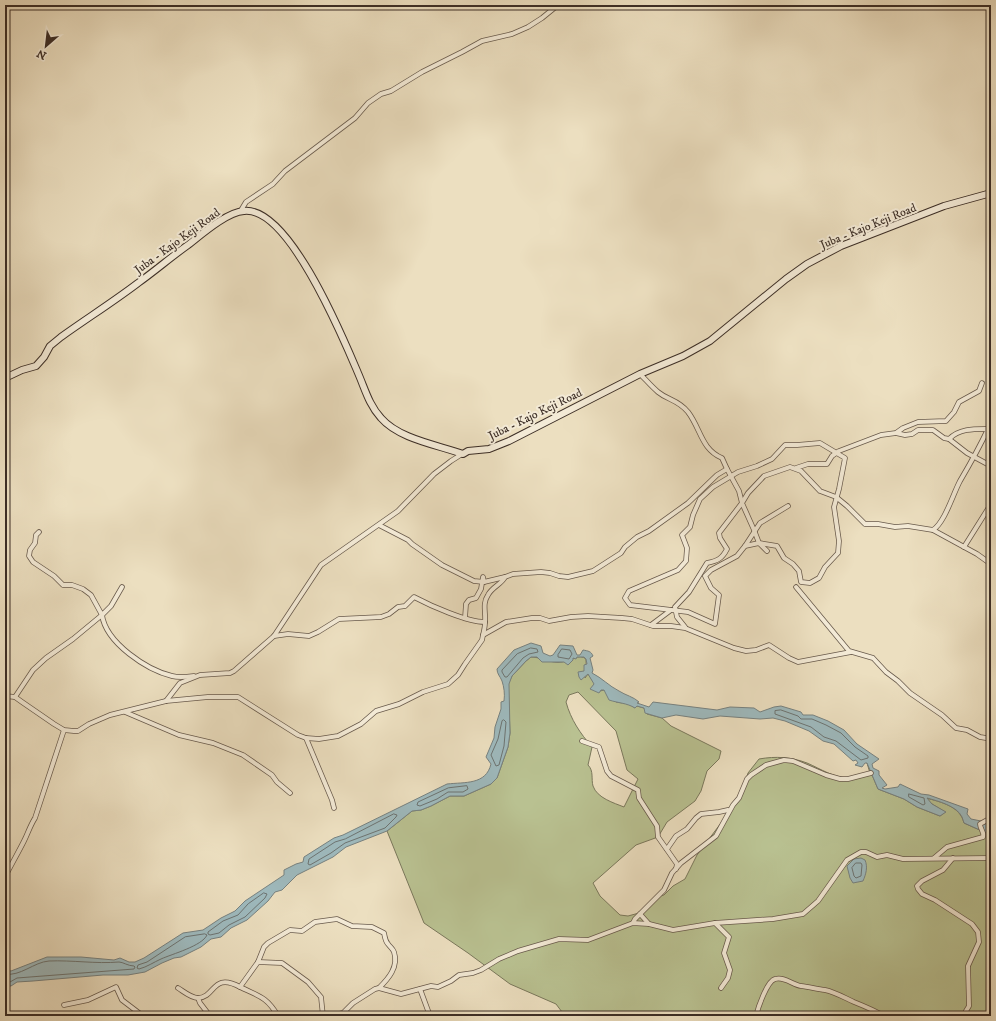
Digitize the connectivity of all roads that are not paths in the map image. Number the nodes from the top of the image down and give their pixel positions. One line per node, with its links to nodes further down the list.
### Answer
1 (558, 5): 3 (street)
2 (991, 193): 4 (main road, Juba - Kajo Keji Road)
3 (240, 212): 5 (main road, Juba - Kajo Keji Road); 10 (main road)
4 (640, 374): 10 (main road, Juba - Kajo Keji Road); 14 (street)
5 (5, 378)
6 (982, 383): 8 (street)
7 (990, 429): 9 (street); 11 (street)
8 (896, 433): 9 (street); 13 (street)
9 (949, 439): 11 (street)
10 (463, 454): 18 (street)
11 (974, 457): 12 (street); 20 (street)
12 (991, 466)
13 (796, 468): 15 (street); 20 (street)
14 (727, 469): 15 (street); 27 (street)
15 (742, 503): 19 (street); 31 (street)
16 (991, 504): 24 (street)
17 (788, 506): 19 (street)
18 (379, 525): 28 (street); 38 (street)
19 (754, 530): 22 (street); 23 (street)
20 (933, 530): 24 (street)
21 (39, 532): 32 (street)
22 (759, 543): 23 (street); 23 (street); 25 (street)
23 (745, 546)
24 (964, 547): 26 (street)
25 (767, 552)
26 (991, 564)
27 (505, 577): 28 (street); 34 (street)
28 (484, 582): 33 (street)
29 (122, 587): 32 (street)
30 (796, 587): 39 (street)
31 (674, 607): 35 (street); 36 (street)
32 (102, 615): 40 (street); 42 (street)
33 (465, 618): 34 (street); 38 (street)
34 (485, 622): 37 (street)
35 (651, 625): 36 (street); 37 (street)
36 (686, 628): 39 (street)
37 (483, 635): 47 (street)
38 (274, 636): 40 (street)
39 (851, 652): 46 (street)
40 (200, 675): 43 (street)
41 (5, 696): 42 (street)
42 (16, 696): 45 (street)
43 (166, 701): 44 (street); 47 (street)
44 (125, 712): 45 (street); 50 (street)
45 (64, 730): 59 (street)
46 (991, 736)
47 (306, 738): 51 (street)
48 (582, 742): 54 (street)
49 (872, 773): 58 (street)
50 (290, 793)
51 (334, 808)
52 (728, 810): 54 (street)
53 (991, 818): 55 (street)
54 (667, 849): 58 (street)
55 (934, 858): 56 (street); 62 (street)
56 (953, 858): 57 (street); 74 (street)
57 (991, 858)
58 (676, 869): 60 (street)
59 (5, 877)
60 (640, 914): 61 (street); 63 (street)
61 (633, 923): 63 (street); 69 (street)
62 (715, 923): 63 (street); 68 (street)
63 (649, 924)
64 (258, 962): 65 (street); 67 (street); 81 (street)
65 (240, 987): 70 (street); 78 (street)
66 (178, 988): 70 (street)
67 (379, 988): 69 (street); 73 (street)
68 (721, 988)
69 (420, 990): 84 (street)
70 (198, 998): 77 (street)
71 (64, 1005): 76 (street)
72 (5, 1012): 75 (street)
73 (343, 1013): 82 (street); 83 (street)
74 (964, 1015)
75 (11, 1016)
76 (143, 1016)
77 (210, 1016)
78 (278, 1016)
79 (309, 1016): 80 (street)
80 (316, 1016)
81 (323, 1016)
82 (330, 1016)
83 (349, 1016)
84 (430, 1016)
85 (756, 1016): 86 (street)
86 (884, 1016)

